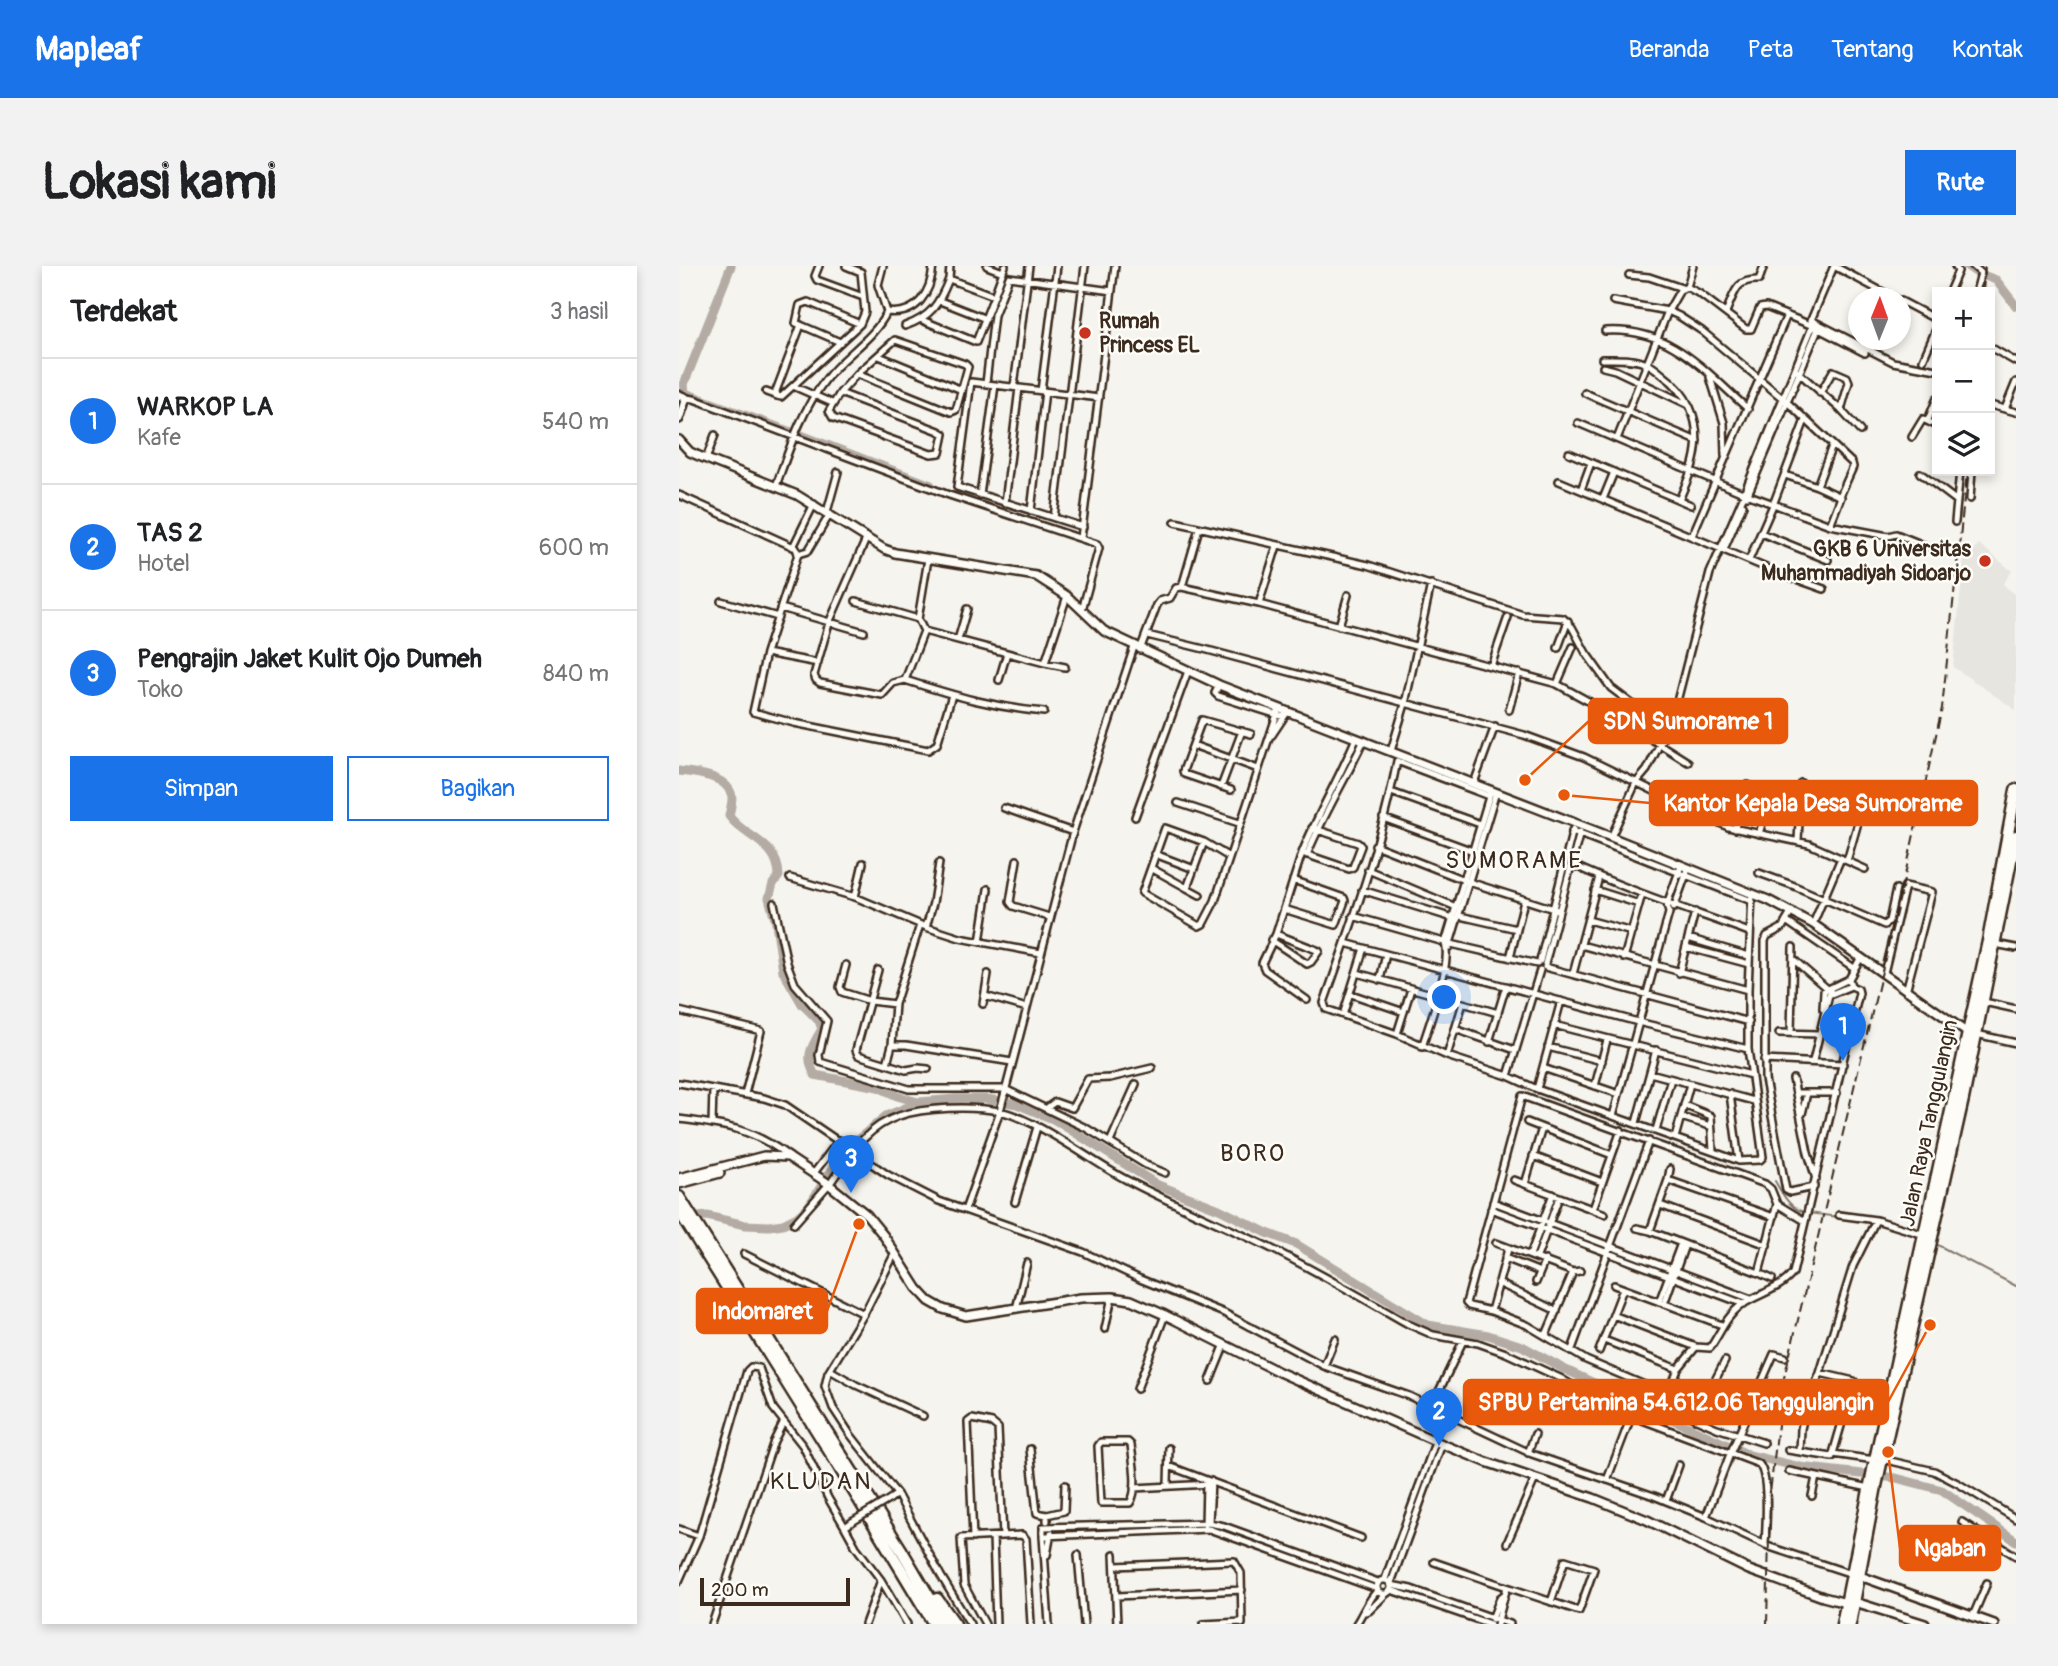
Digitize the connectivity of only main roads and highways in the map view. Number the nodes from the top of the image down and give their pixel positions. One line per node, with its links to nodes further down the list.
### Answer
1 (2016, 790): 4 (highway, Jalan Raya Tanggulangin)
2 (2016, 836): 3 (highway, Jalan Raya Tanggulangin)
3 (2014, 855): 4 (highway, Jalan Raya Tanggulangin)
4 (1972, 1034): 8 (highway, Jalan Raya Tanggulangin)
5 (680, 1204): 6 (highway)
6 (690, 1222): 7 (highway); 9 (highway)
7 (902, 1551): 10 (highway); 11 (highway)
8 (1851, 1603): 12 (highway); 13 (highway)
9 (934, 1624)
10 (945, 1624)
11 (955, 1624)
12 (1842, 1624)
13 (1850, 1624)

